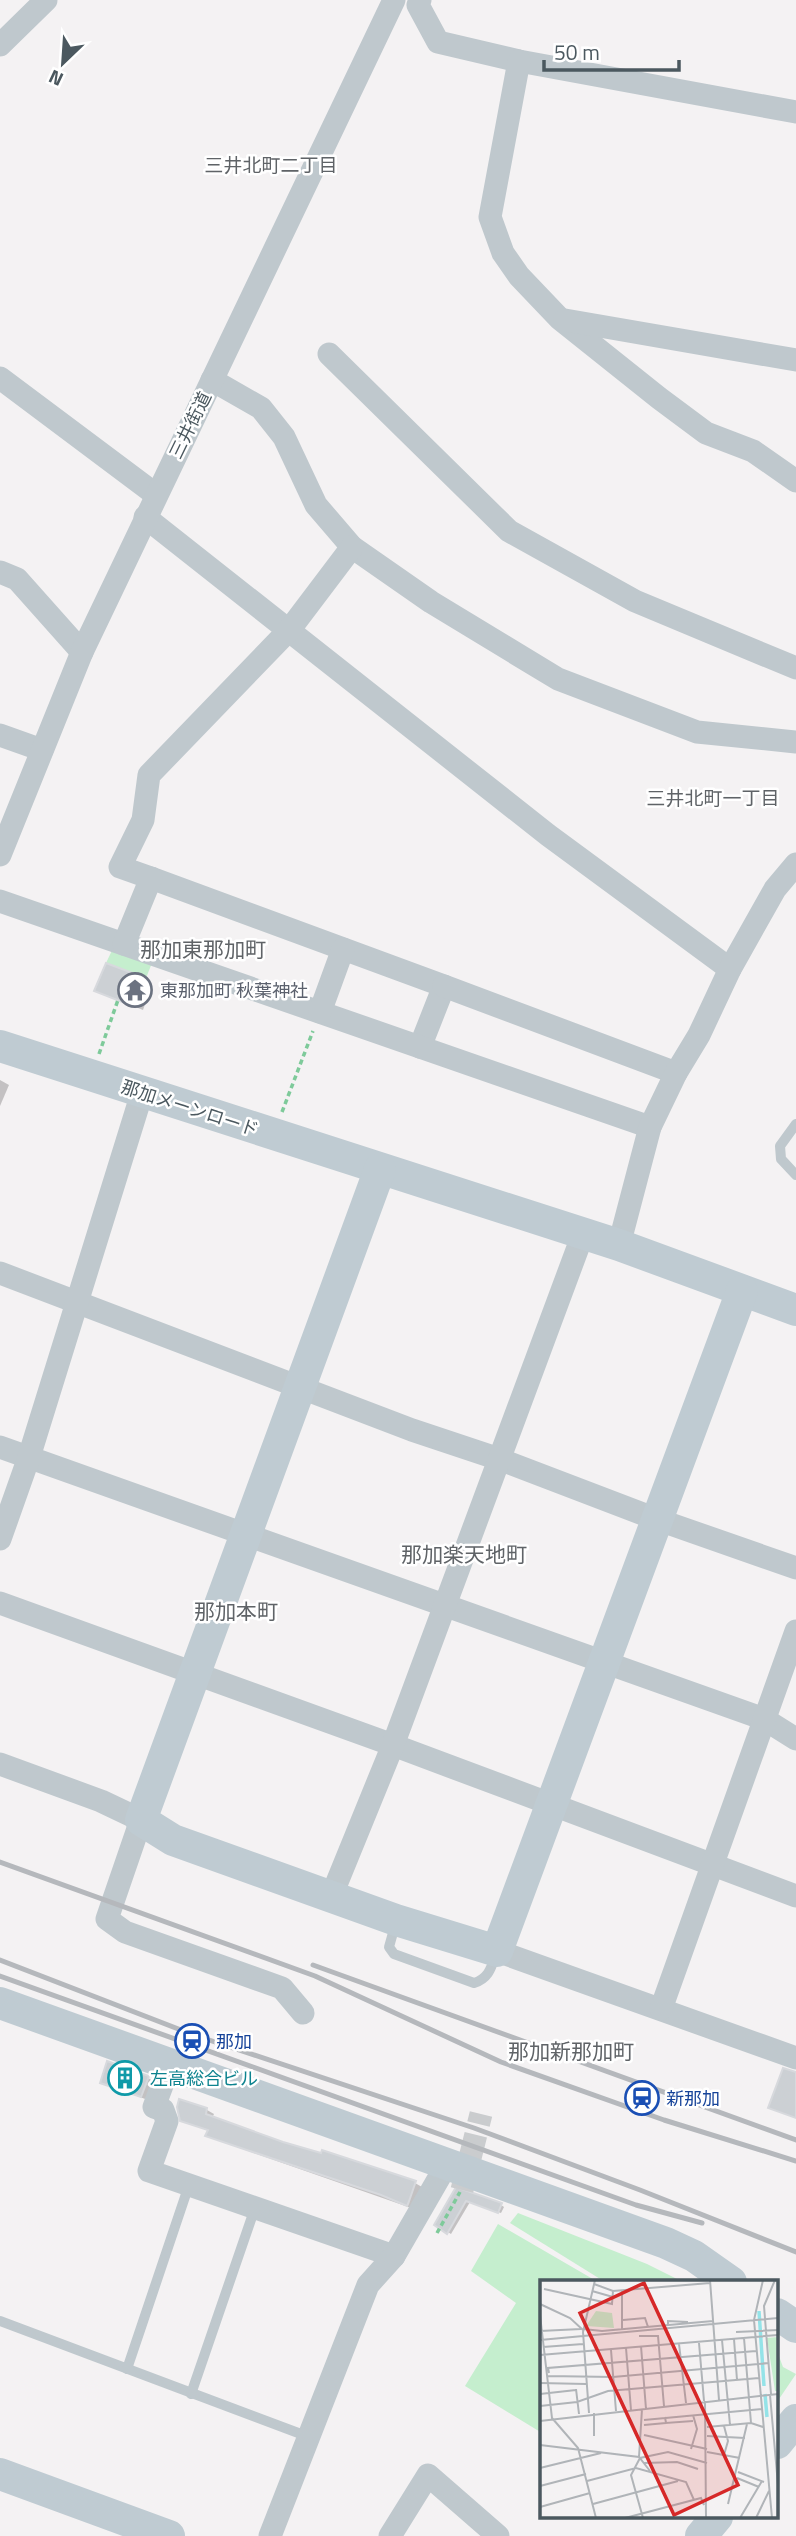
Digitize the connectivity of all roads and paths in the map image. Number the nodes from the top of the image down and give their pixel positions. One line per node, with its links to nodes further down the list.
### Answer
1 (46, 0): 4 (street)
2 (394, 0): 11 (street, 三井街道)
3 (421, 0): 5 (street)
4 (0, 45)
5 (519, 61): 6 (street); 7 (street)
6 (796, 112)
7 (560, 320): 9 (street); 12 (street)
8 (329, 354): 19 (street)
9 (796, 360)
10 (0, 378): 13 (street)
11 (212, 380): 13 (street, 三井街道); 15 (street)
12 (796, 481)
13 (155, 494): 14 (street, 三井街道)
14 (145, 517): 17 (street); 18 (street, 三井街道)
15 (352, 547): 17 (street); 21 (street)
16 (0, 572): 18 (street)
17 (290, 629): 25 (street); 29 (street)
18 (82, 652): 22 (street, 三井街道)
19 (796, 668)
20 (0, 735): 22 (street)
21 (796, 742)
22 (42, 750): 23 (street, 三井街道)
23 (0, 855)
24 (796, 864): 29 (street)
25 (151, 878): 27 (street); 28 (street)
26 (0, 901): 27 (street)
27 (124, 944): 32 (street)
28 (343, 949): 30 (street); 32 (street)
29 (730, 969): 35 (street)
30 (443, 986): 34 (street); 35 (street)
31 (118, 1000): 36 (path)
32 (320, 1012): 34 (street); 40 (path)
33 (0, 1046): 36 (street, 那加メーンロード)
34 (420, 1047): 39 (street)
35 (676, 1073): 39 (street)
36 (91, 1076): 37 (street, 那加メーンロード)
37 (142, 1093): 40 (street, 那加メーンロード); 47 (street)
38 (796, 1124): 42 (lane)
39 (650, 1127): 44 (street)
40 (273, 1135): 41 (street, 那加メーンロード)
41 (380, 1169): 43 (street, 那加メーンロード); 49 (street)
42 (796, 1175)
43 (583, 1234): 44 (street, 那加メーンロード); 52 (street)
44 (619, 1245): 46 (street, 那加メーンロード)
45 (0, 1273): 47 (street)
46 (742, 1291): 48 (street, 那加メーンロード); 53 (street)
47 (78, 1302): 49 (street); 51 (street)
48 (796, 1310)
49 (300, 1386): 52 (street); 54 (street)
50 (0, 1447): 51 (street)
51 (29, 1457): 54 (street); 55 (street)
52 (499, 1459): 53 (street); 58 (street)
53 (656, 1519): 56 (street); 60 (street)
54 (246, 1534): 58 (street); 61 (street)
55 (0, 1539)
56 (796, 1568)
57 (0, 1603): 61 (street)
58 (443, 1605): 60 (street); 64 (street)
59 (796, 1631): 62 (street)
60 (603, 1662): 62 (street); 66 (street)
61 (195, 1673): 64 (street); 67 (street)
62 (764, 1719): 63 (street); 68 (street)
63 (796, 1739)
64 (393, 1745): 66 (street); 70 (street)
65 (0, 1764): 67 (street)
66 (550, 1804): 68 (street); 71 (street)
67 (141, 1820): 70 (street); 74 (street)
68 (712, 1865): 69 (street); 73 (street)
69 (796, 1896)
70 (331, 1897): 71 (street)
71 (497, 1951): 73 (street)
72 (0, 2003): 76 (street)
73 (661, 2009): 75 (street)
74 (303, 2013)
75 (796, 2058)
76 (170, 2064): 77 (street); 78 (street)
77 (454, 2177): 80 (path); 81 (street); 82 (street)
78 (190, 2185): 79 (street); 86 (lane)
79 (255, 2207): 81 (street); 87 (lane)
80 (438, 2233)
81 (394, 2256): 89 (street)
82 (728, 2280)
83 (778, 2315): 85 (street)
84 (0, 2321): 86 (lane)
85 (796, 2327)
86 (127, 2369): 87 (lane)
87 (191, 2393): 89 (lane)
88 (796, 2420): 90 (street)
89 (309, 2437): 94 (street)
90 (778, 2442)
91 (0, 2474): 93 (street)
92 (716, 2518): 97 (street)
93 (169, 2536)
94 (270, 2536)
95 (390, 2536): 96 (street)
96 (498, 2536)
97 (701, 2536)

